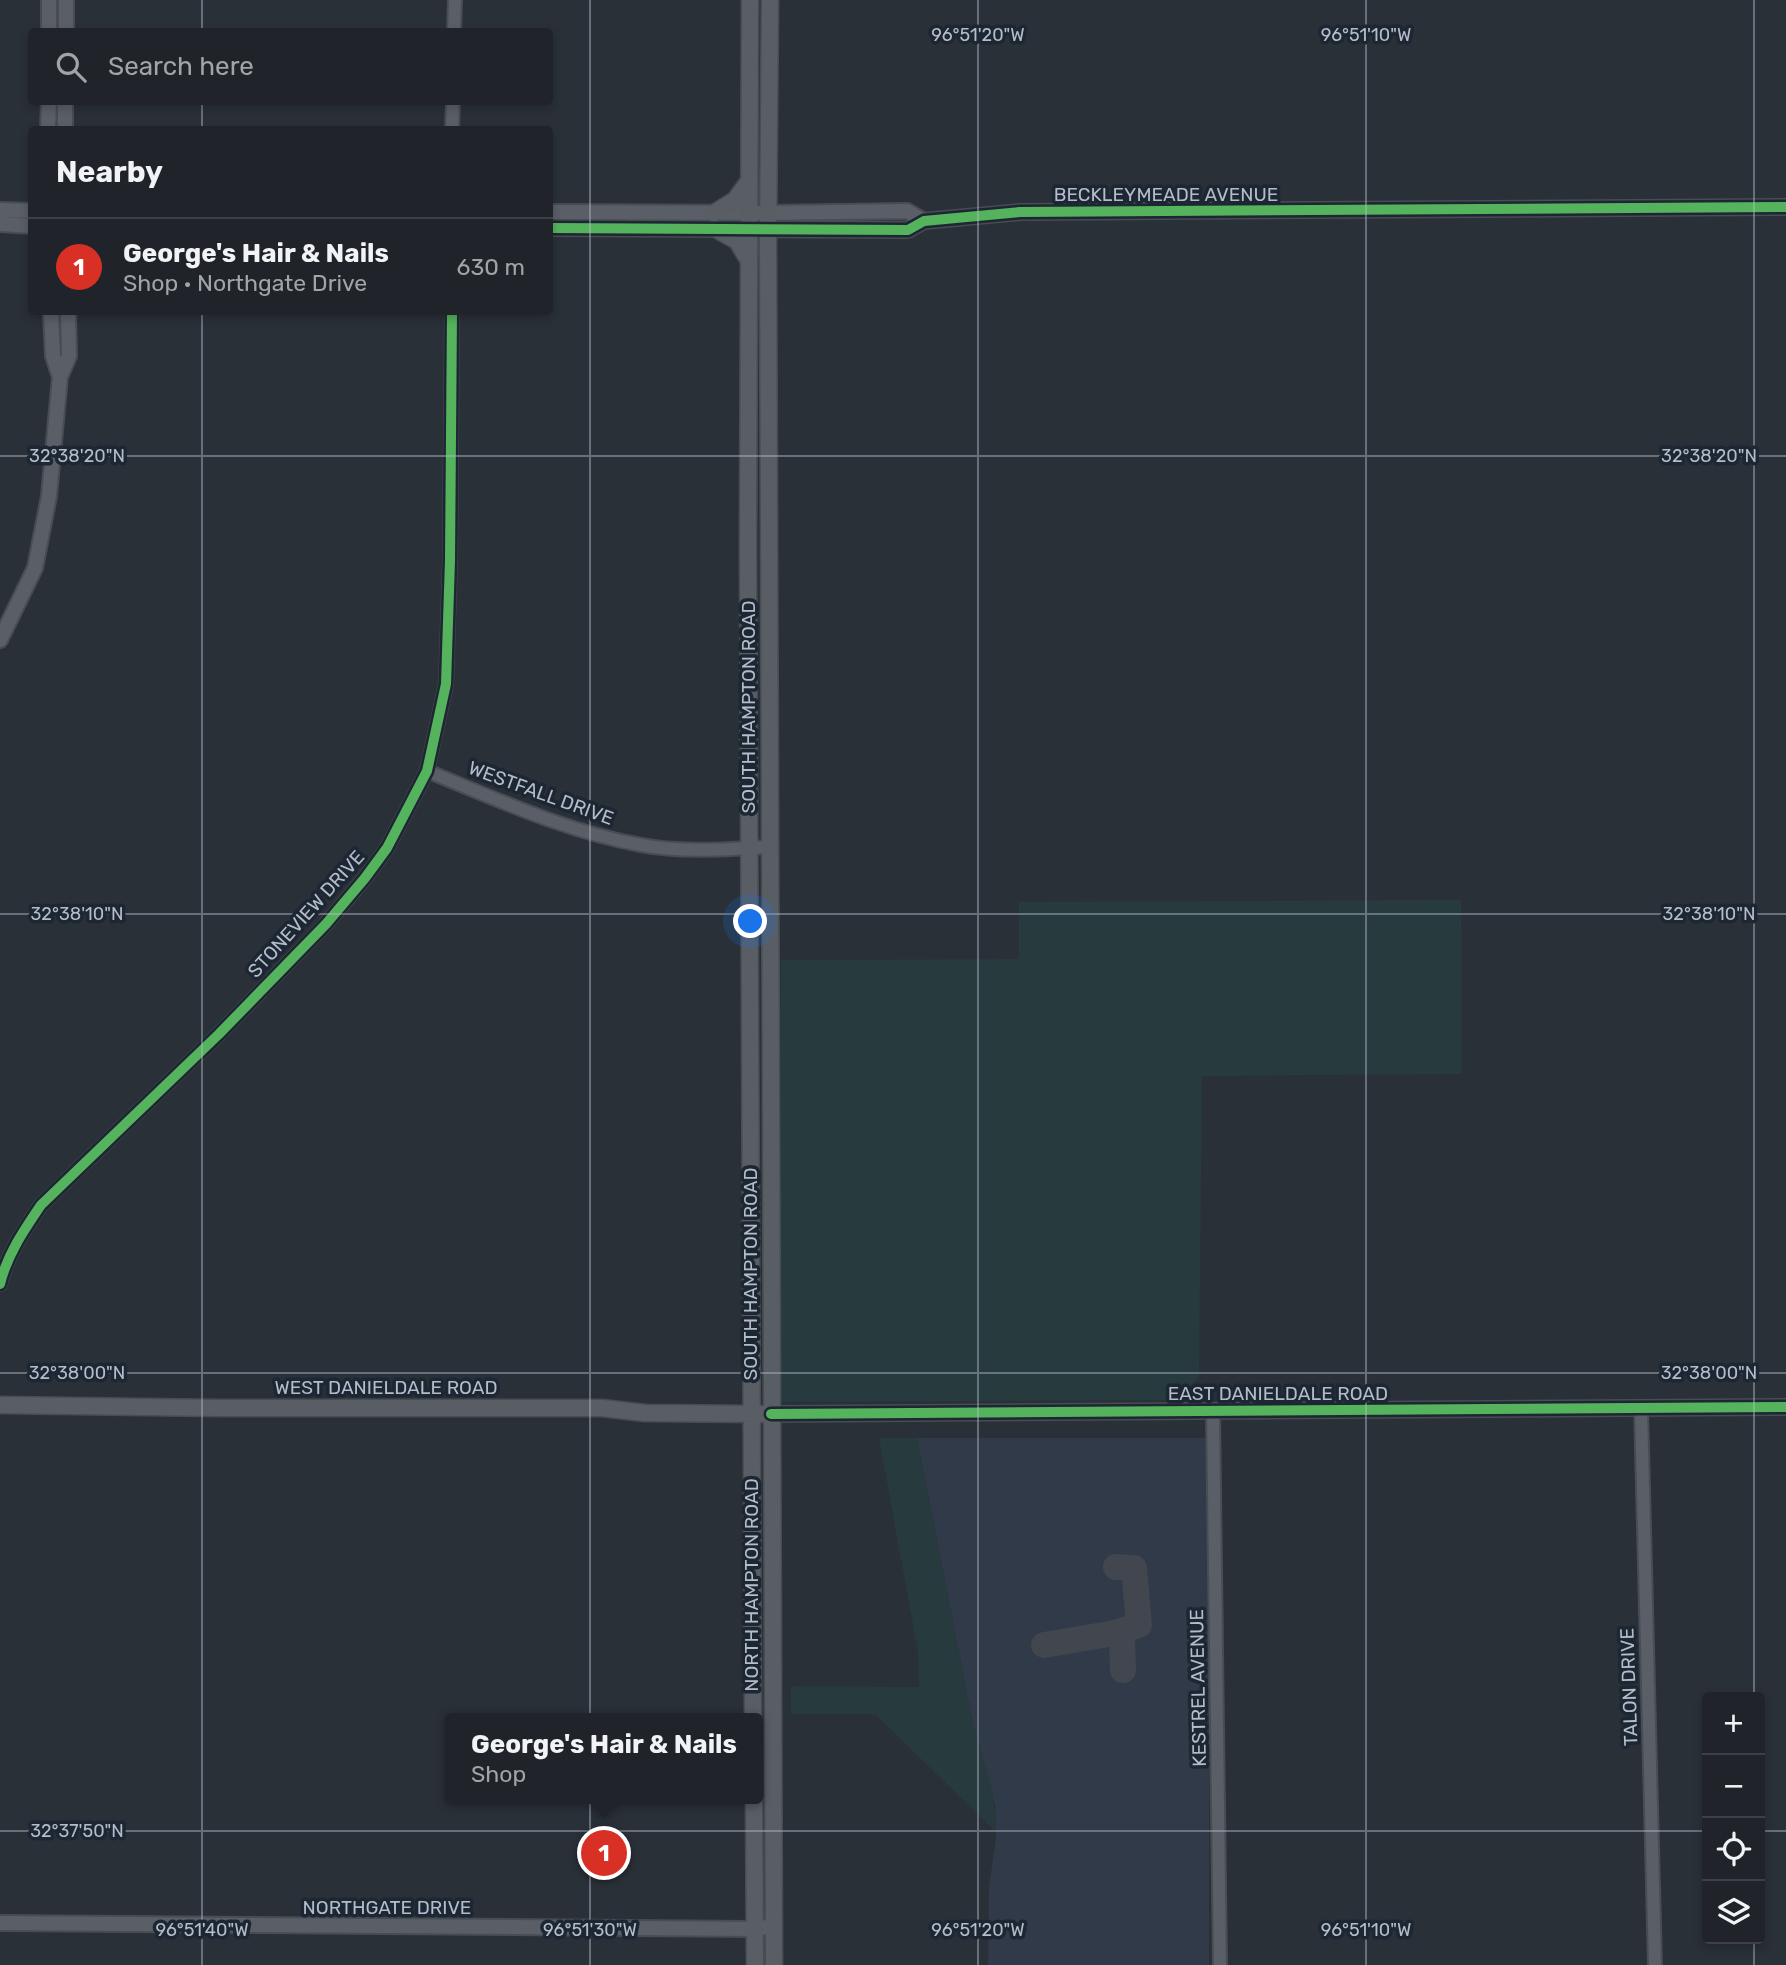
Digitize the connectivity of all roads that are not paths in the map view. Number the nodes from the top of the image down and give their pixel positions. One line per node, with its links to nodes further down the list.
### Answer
1 (49, 0): 6 (street)
2 (66, 0): 7 (street)
3 (455, 0): 8 (street)
4 (750, 0): 15 (main road, SOUTH HAMPTON ROAD)
5 (770, 0): 22 (main road, SOUTH HAMPTON ROAD)
6 (49, 28)
7 (66, 28)
8 (454, 28)
9 (49, 105): 12 (street)
10 (65, 105): 13 (street)
11 (453, 105): 14 (street)
12 (48, 126)
13 (65, 126)
14 (452, 126)
15 (749, 181): 20 (main road, SOUTH HAMPTON ROAD); 21 (main road)
16 (1786, 207): 22 (street, BECKLEYMEADE AVENUE)
17 (0, 210): 18 (street)
18 (28, 211)
19 (553, 212): 21 (street, BECKLEYMEADE AVENUE)
20 (749, 212): 21 (street, BECKLEYMEADE AVENUE); 22 (street, BECKLEYMEADE AVENUE); 26 (main road, SOUTH HAMPTON ROAD)
21 (714, 220): 25 (street, BECKLEYMEADE AVENUE); 26 (street, BECKLEYMEADE AVENUE); 27 (main road)
22 (768, 221): 26 (street, BECKLEYMEADE AVENUE); 34 (main road, SOUTH HAMPTON ROAD)
23 (0, 224): 24 (street)
24 (28, 226)
25 (553, 228)
26 (749, 229): 27 (main road, SOUTH HAMPTON ROAD)
27 (749, 261): 35 (main road, SOUTH HAMPTON ROAD)
28 (51, 315): 31 (street)
29 (68, 315): 31 (street)
30 (452, 315): 33 (street, STONEVIEW DRIVE)
31 (60, 377): 32 (street)
32 (0, 640)
33 (427, 771): 35 (street, WESTFALL DRIVE); 38 (street, STONEVIEW DRIVE)
34 (770, 847): 35 (street, WESTFALL DRIVE); 37 (main road, SOUTH HAMPTON ROAD)
35 (750, 848): 36 (main road, SOUTH HAMPTON ROAD)
36 (750, 1125): 37 (main road); 43 (main road, SOUTH HAMPTON ROAD)
37 (770, 1125): 44 (main road, SOUTH HAMPTON ROAD)
38 (0, 1284)
39 (0, 1405): 43 (main road, WEST DANIELDALE ROAD)
40 (1786, 1407): 41 (street, EAST DANIELDALE ROAD)
41 (1642, 1408): 42 (street, EAST DANIELDALE ROAD); 56 (street, TALON DRIVE)
42 (1213, 1412): 44 (street, EAST DANIELDALE ROAD); 55 (street, KESTREL AVENUE)
43 (751, 1414): 44 (main road, WEST DANIELDALE ROAD); 45 (main road, NORTH HAMPTON ROAD)
44 (771, 1414): 46 (main road, NORTH HAMPTON ROAD)
45 (752, 1639): 46 (main road); 47 (main road, NORTH HAMPTON ROAD)
46 (772, 1641): 48 (main road, NORTH HAMPTON ROAD)
47 (753, 1713)
48 (765, 1794): 51 (main road, NORTH HAMPTON ROAD)
49 (754, 1804): 52 (main road)
50 (0, 1923): 52 (street, NORTHGATE DRIVE)
51 (774, 1926): 52 (street, NORTHGATE DRIVE); 54 (main road, NORTH HAMPTON ROAD)
52 (754, 1928): 53 (main road)
53 (755, 1965)
54 (774, 1965)
55 (1220, 1965)
56 (1655, 1965)

